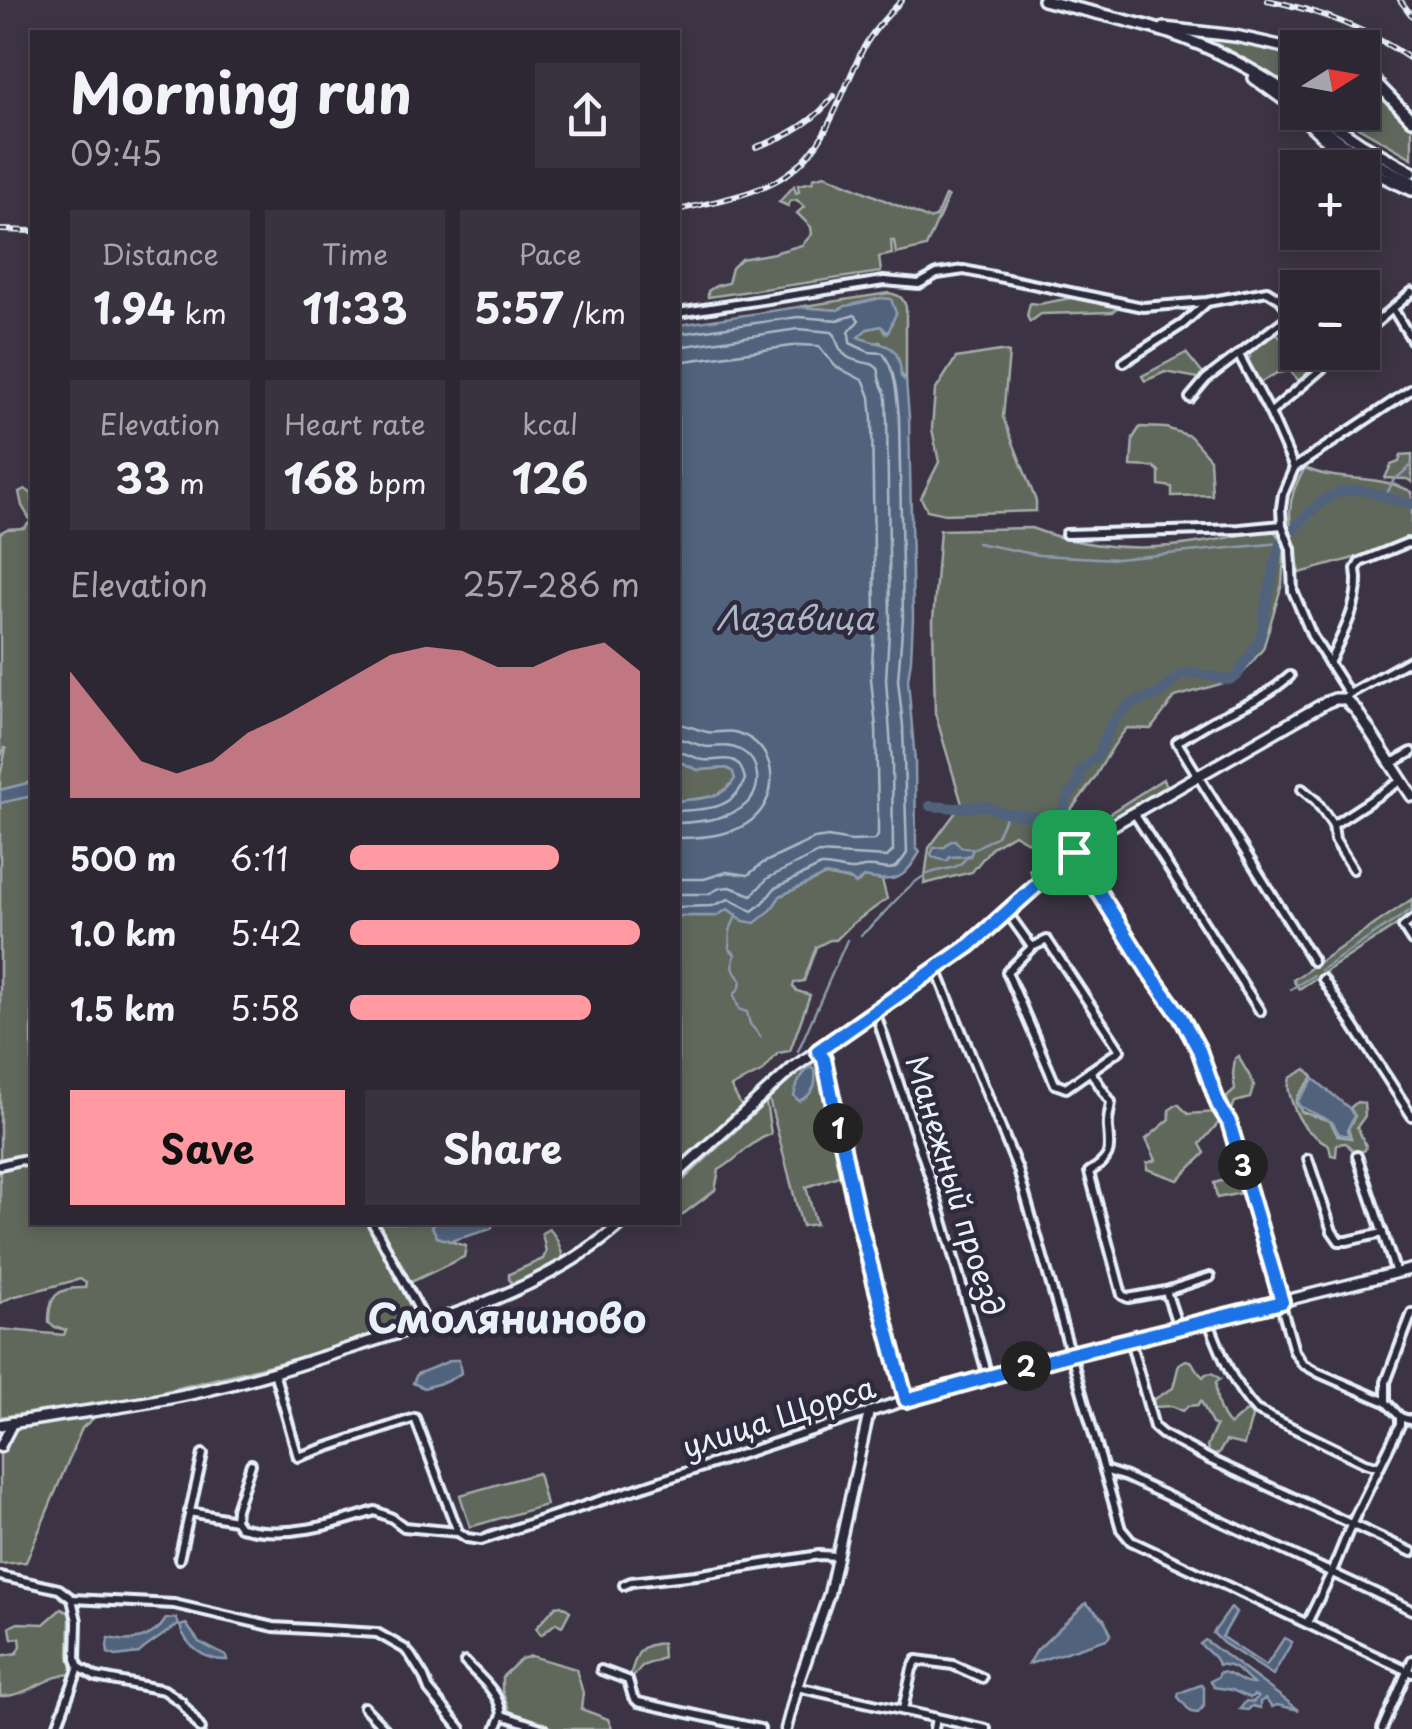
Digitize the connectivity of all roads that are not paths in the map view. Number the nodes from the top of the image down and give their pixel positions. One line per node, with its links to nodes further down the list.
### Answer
1 (1043, 0): 2 (main road)
2 (1152, 27): 3 (main road); 5 (main road)
3 (1280, 46)
4 (1380, 85): 6 (main road)
5 (1280, 96)
6 (1412, 120)
7 (1315, 130): 14 (main road)
8 (1326, 130): 13 (main road)
9 (1340, 130): 11 (main road)
10 (1345, 130): 11 (main road)
11 (1350, 137): 12 (main road)
12 (1412, 172)
13 (1412, 182)
14 (1412, 190)
15 (1412, 292): 18 (street)
16 (1280, 299): 17 (street)
17 (1207, 302): 19 (street); 24 (street)
18 (1393, 309): 20 (street); 22 (street)
19 (680, 312)
20 (1380, 320)
21 (1280, 323): 23 (street)
22 (1412, 340)
23 (1238, 354): 27 (street); 28 (street)
24 (1124, 362)
25 (1320, 370): 28 (street)
26 (1412, 389): 29 (street)
27 (1190, 398)
28 (1270, 413): 29 (street)
29 (1294, 468): 30 (street)
30 (1282, 525): 31 (street); 34 (street)
31 (1066, 534)
32 (1412, 544): 34 (street)
33 (1412, 659): 36 (street)
34 (1329, 664): 36 (street)
35 (1290, 676): 39 (street)
36 (1347, 696): 38 (main road); 39 (main road)
37 (1412, 752): 38 (street)
38 (1392, 763): 40 (main road)
39 (1198, 776): 43 (main road); 51 (street)
40 (1402, 780): 42 (main road); 44 (street)
41 (1302, 789): 44 (street)
42 (1412, 796)
43 (1133, 812): 45 (main road); 55 (street)
44 (1333, 825): 46 (street)
45 (1074, 852): 47 (main road); 71 (street)
46 (1354, 869)
47 (1008, 912): 50 (street); 52 (main road)
48 (1412, 920): 49 (street)
49 (1412, 941)
50 (1032, 947): 57 (street); 57 (street)
51 (1313, 961)
52 (936, 969): 54 (main road); 77 (street)
53 (1323, 978): 58 (street)
54 (875, 1010): 56 (main road); 79 (street, Манежный проезд)
55 (1260, 1011)
56 (818, 1051): 63 (main road); 80 (street)
57 (1090, 1071): 70 (street)
58 (1412, 1116)
59 (1357, 1156): 66 (street)
60 (1308, 1159): 66 (street)
61 (30, 1162): 62 (street)
62 (0, 1165)
63 (680, 1171)
64 (374, 1225): 74 (street)
65 (620, 1225): 74 (main road)
66 (1383, 1233): 68 (street)
67 (1412, 1269): 68 (street, улица Щорса)
68 (1396, 1273): 71 (street, улица Щорса)
69 (1210, 1277): 70 (street)
70 (1166, 1291): 75 (street)
71 (1282, 1302): 73 (street, улица Щорса); 81 (street)
72 (1412, 1314): 81 (street)
73 (1208, 1320): 75 (street, улица Щорса); 90 (street)
74 (432, 1323): 78 (main road)
75 (1178, 1327): 76 (street, улица Щорса)
76 (1130, 1340): 77 (street, улица Щорса); 94 (street)
77 (1071, 1354): 79 (street, улица Щорса); 91 (street)
78 (274, 1372): 85 (main road); 95 (street)
79 (988, 1376): 80 (street, улица Щорса)
80 (906, 1400): 82 (street, улица Щорса)
81 (1386, 1402): 83 (street)
82 (869, 1412): 95 (street, улица Щорса); 97 (street)
83 (1400, 1416): 84 (street); 90 (street)
84 (1412, 1421)
85 (13, 1422): 86 (main road); 87 (street)
86 (0, 1424)
87 (0, 1448)
88 (203, 1454): 92 (street)
89 (251, 1464): 93 (street)
90 (1380, 1466): 94 (street)
91 (1104, 1470): 99 (street); 104 (street)
92 (190, 1512): 93 (street, улица Щорса); 98 (street)
93 (235, 1520): 95 (street, улица Щорса)
94 (1351, 1524): 96 (street); 99 (street)
95 (456, 1532)
96 (1412, 1552)
97 (837, 1556): 101 (street); 111 (street)
98 (179, 1558)
99 (1332, 1572): 103 (street); 104 (street)
100 (0, 1576): 102 (street)
101 (624, 1585)
102 (72, 1598): 107 (street); 119 (street)
103 (1412, 1610)
104 (1307, 1623): 109 (street)
105 (1412, 1660): 109 (street)
106 (465, 1662): 114 (street)
107 (79, 1667): 116 (street); 117 (street)
108 (601, 1670): 122 (street)
109 (1409, 1672): 126 (street)
110 (982, 1678): 113 (street)
111 (797, 1686): 113 (street); 123 (street)
112 (364, 1707): 118 (street)
113 (903, 1709): 115 (street)
114 (502, 1715): 120 (street); 121 (street)
115 (936, 1718): 124 (street); 125 (street)
116 (56, 1729)
117 (201, 1729)
118 (384, 1729)
119 (461, 1729)
120 (496, 1729)
121 (544, 1729)
122 (760, 1729)
123 (786, 1729)
124 (934, 1729)
125 (986, 1729)
126 (1382, 1729)

